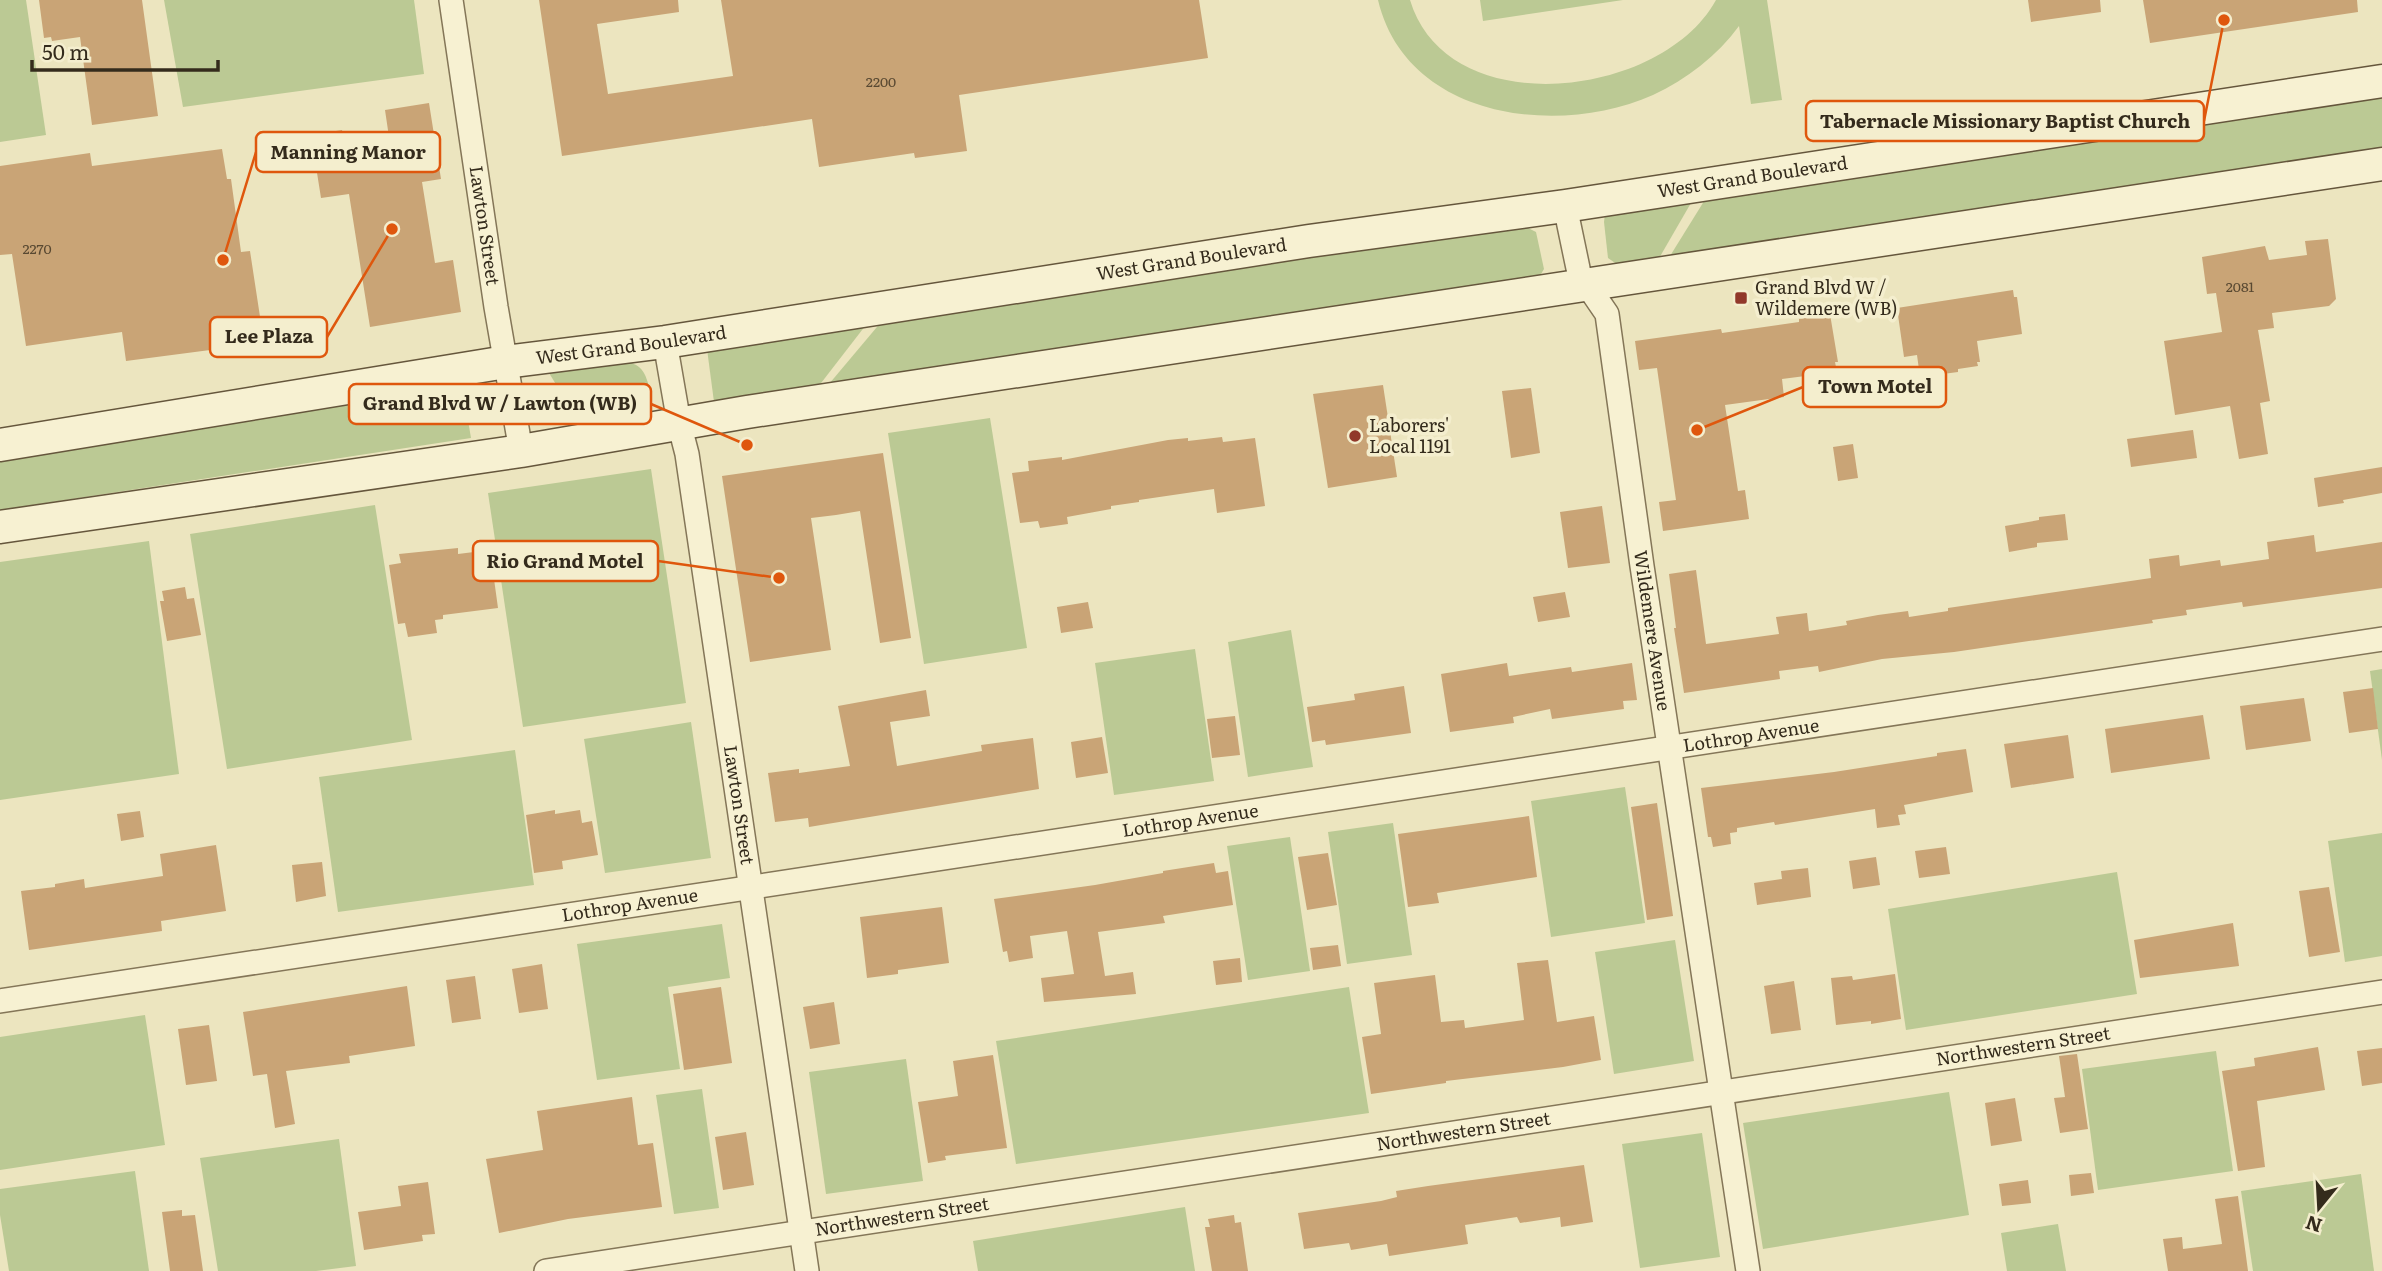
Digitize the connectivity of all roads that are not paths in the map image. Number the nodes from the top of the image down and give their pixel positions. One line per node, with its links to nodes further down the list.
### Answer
1 (451, 0): 7 (street, Lawton Street)
2 (2382, 81): 4 (main road, West Grand Boulevard)
3 (2382, 164): 5 (main road)
4 (1565, 206): 5 (street, Wildemere Avenue); 6 (main road, West Grand Boulevard)
5 (1586, 284): 8 (main road); 13 (street, Wildemere Avenue)
6 (665, 342): 7 (main road, West Grand Boulevard); 8 (street, Lawton Street)
7 (506, 362): 9 (main road, West Grand Boulevard); 10 (street, Lawton Street)
8 (679, 423): 10 (main road); 14 (street, Lawton Street)
9 (0, 445)
10 (521, 451): 11 (main road)
11 (0, 527)
12 (2382, 639): 13 (street, Lothrop Avenue)
13 (1670, 750): 14 (street, Lothrop Avenue); 17 (street, Wildemere Avenue)
14 (751, 887): 16 (street, Lothrop Avenue); 18 (street, Lawton Street)
15 (2382, 992): 17 (street, Northwestern Street)
16 (0, 1002)
17 (1721, 1091): 18 (street, Northwestern Street); 21 (street, Wildemere Avenue)
18 (802, 1233): 19 (street, Northwestern Street); 20 (street, Lawton Street)
19 (546, 1271)
20 (807, 1271)
21 (1748, 1271)

